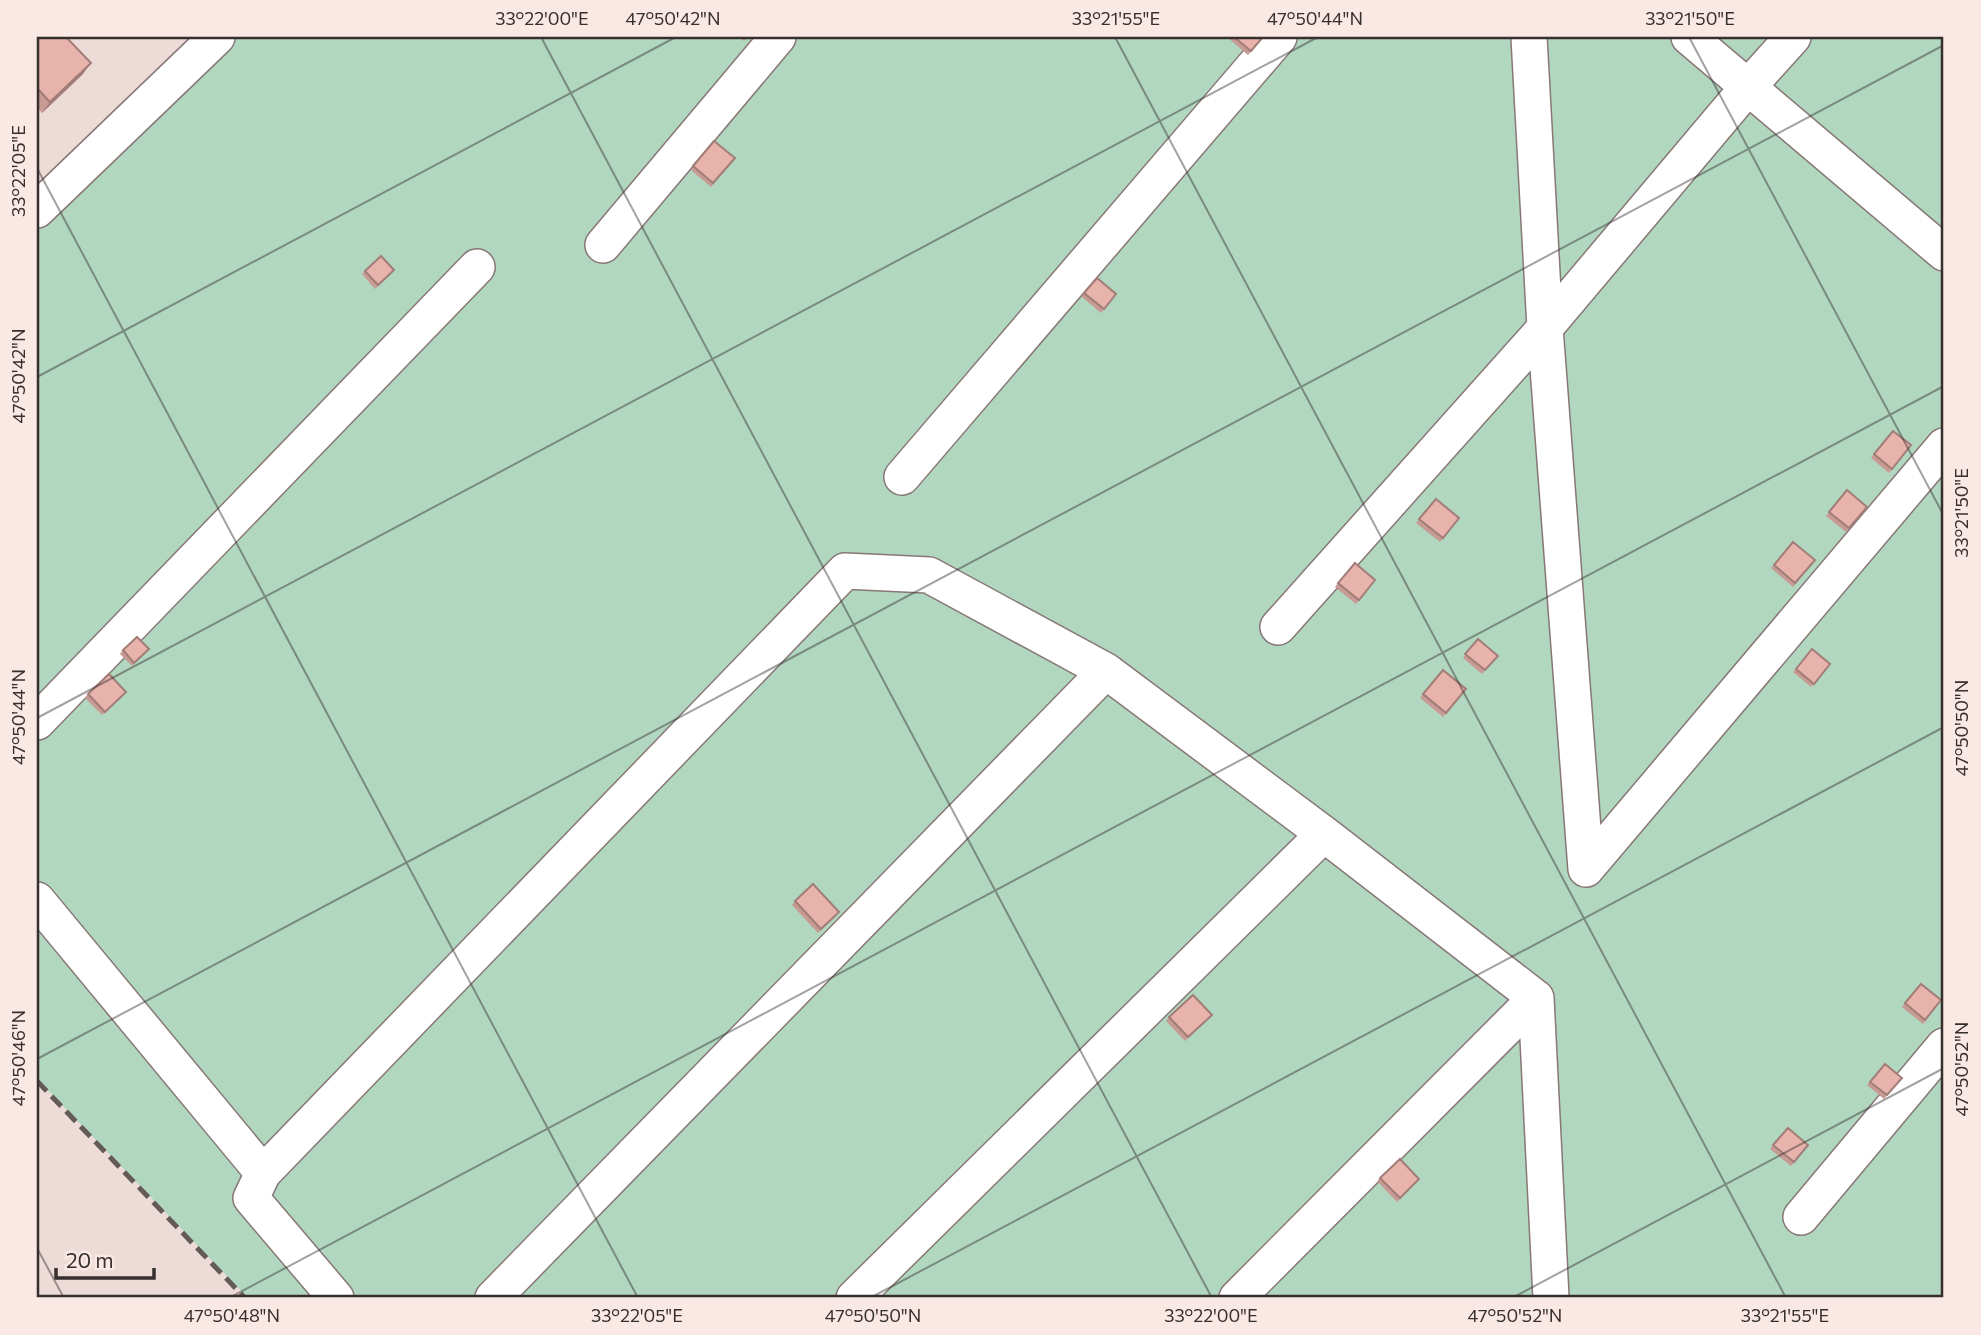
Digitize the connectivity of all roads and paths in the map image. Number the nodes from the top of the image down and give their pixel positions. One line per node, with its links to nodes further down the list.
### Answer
1 (217, 37): 8 (lane)
2 (778, 37): 9 (lane)
3 (1279, 37): 14 (lane)
4 (1529, 37): 12 (lane)
5 (1689, 37): 7 (lane)
6 (1793, 37): 7 (lane)
7 (1748, 87): 10 (lane); 12 (lane)
8 (37, 210)
9 (603, 244)
10 (1944, 253)
11 (477, 267): 17 (lane)
12 (1545, 328): 13 (lane); 15 (lane)
13 (1944, 446)
14 (902, 477)
15 (1278, 627)
16 (1106, 671): 18 (lane); 22 (lane); 25 (lane)
17 (37, 722)
18 (1324, 834): 20 (lane); 26 (lane)
19 (37, 900): 22 (lane)
20 (1535, 998): 27 (lane); 28 (lane)
21 (1944, 1046): 23 (lane)
22 (263, 1173): 24 (lane)
23 (1801, 1217)
24 (336, 1298)
25 (493, 1298)
26 (854, 1298)
27 (1237, 1298)
28 (1551, 1298)

